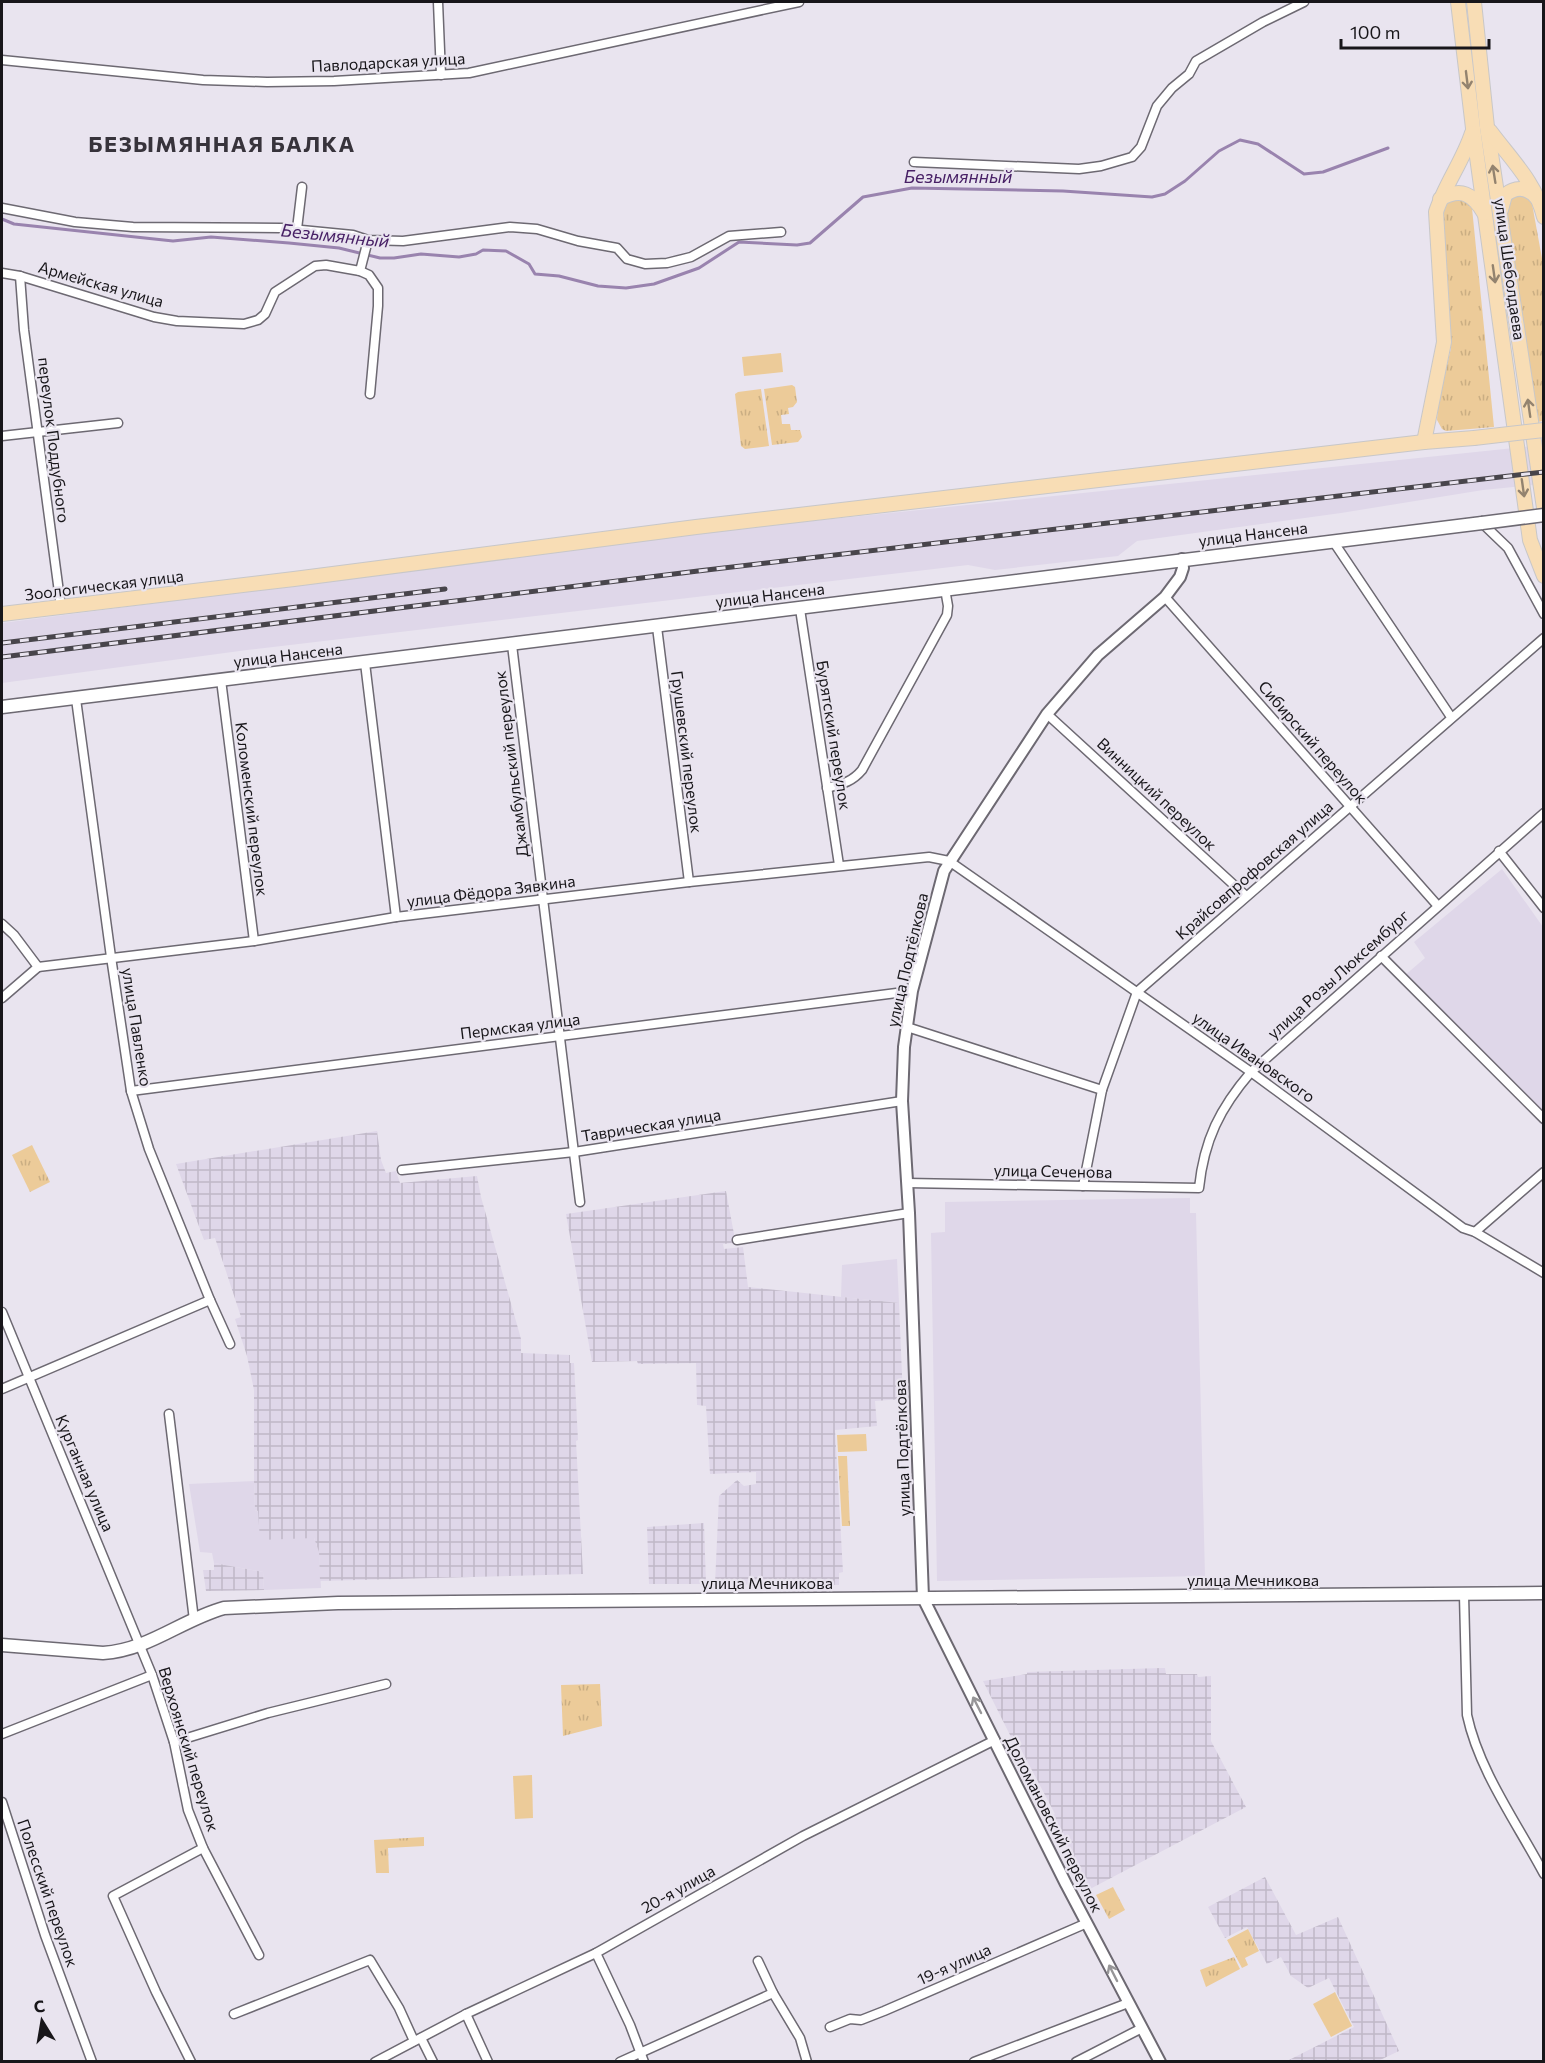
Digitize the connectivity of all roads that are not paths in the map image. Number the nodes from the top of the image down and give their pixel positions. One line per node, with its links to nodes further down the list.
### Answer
1 (438, 2): 8 (street)
2 (799, 2): 6 (street, Павлодарская улица)
3 (1304, 2): 10 (street)
4 (1458, 2): 9 (main road, улица Шеболдаева, one-way to 9)
5 (1474, 2): 9 (main road, улица Шеболдаева)
6 (770, 5): 8 (street, Павлодарская улица)
7 (2, 60): 8 (street, Павлодарская улица)
8 (441, 75)
9 (1480, 128): 12 (main road); 13 (main road); 15 (main road, улица Шеболдаева, one-way to 9); 16 (main road, улица Шеболдаева)
10 (914, 162)
11 (302, 188): 18 (street)
12 (1440, 199): 16 (main road); 29 (main road)
13 (1540, 202): 15 (main road); 17 (main road)
14 (2, 208): 18 (street)
15 (1500, 214): 30 (main road, улица Шеболдаева, one-way to 15)
16 (1486, 216): 35 (main road, улица Шеболдаева, one-way to 35)
17 (1544, 217)
18 (297, 230): 20 (street)
19 (781, 232): 20 (street)
20 (368, 240): 21 (street)
21 (360, 270): 23 (street, Армейская улица); 24 (street)
22 (2, 273): 23 (street, Армейская улица)
23 (20, 276): 27 (street, переулок Поддубного)
24 (370, 394)
25 (118, 423): 27 (street)
26 (1544, 430): 29 (main road, bridge)
27 (38, 432): 28 (street); 38 (street, переулок Поддубного)
28 (2, 436)
29 (1425, 442): 38 (main road, Зоологическая улица)
30 (1544, 508)
31 (1544, 515): 32 (main road, улица Нансена, bridge)
32 (1482, 522): 33 (main road, улица Нансена); 41 (street)
33 (1333, 541): 34 (main road, улица Нансена); 50 (street)
34 (1182, 559): 36 (main road, улица Нансена); 37 (street, улица Подтёлкова)
35 (1544, 576)
36 (945, 589): 39 (main road, улица Нансена); 51 (street)
37 (1165, 597): 49 (street, улица Подтёлкова); 52 (street, Сибирский переулок)
38 (61, 607): 40 (main road, Зоологическая улица)
39 (800, 609): 42 (main road, улица Нансена); 51 (street, Бурятский переулок)
40 (2, 614)
41 (1544, 614)
42 (657, 627): 44 (main road, улица Нансена); 57 (street, Грушевский переулок)
43 (1544, 638): 50 (street, Крайсовпрофовская улица)
44 (512, 645): 45 (main road, улица Нансена); 59 (street, Джамбульский переулок)
45 (365, 663): 46 (main road, улица Нансена); 62 (street)
46 (221, 680): 47 (main road, улица Нансена); 64 (street, Коломенский переулок)
47 (76, 699): 48 (main road, улица Нансена); 65 (street, улица Павленко)
48 (2, 707)
49 (1047, 714): 55 (street, улица Подтёлкова); 58 (street, Винницкий переулок)
50 (1451, 717): 52 (street, Крайсовпрофовская улица)
51 (828, 788): 56 (street, Бурятский переулок)
52 (1349, 806): 58 (street, Крайсовпрофовская улица); 60 (street, Сибирский переулок)
53 (1544, 813): 54 (street, улица Розы Люксембург)
54 (1499, 851): 60 (street, улица Розы Люксембург); 61 (street)
55 (950, 861): 56 (street, улица Фёдора Зявкина); 68 (street, улица Подтёлкова); 69 (street, улица Ивановского)
56 (839, 865): 57 (street, улица Фёдора Зявкина)
57 (689, 882): 59 (street, улица Фёдора Зявкина)
58 (1246, 896): 69 (street, Крайсовпрофовская улица)
59 (542, 900): 62 (street, улица Фёдора Зявкина); 72 (street, Джамбульский переулок)
60 (1438, 906): 66 (street, улица Розы Люксембург)
61 (1544, 908)
62 (396, 917): 64 (street, улица Фёдора Зявкина)
63 (2, 924): 67 (street)
64 (254, 941): 65 (street, улица Фёдора Зявкина)
65 (111, 957): 67 (street, улица Фёдора Зявкина); 75 (street, улица Павленко)
66 (1381, 957): 73 (street, улица Розы Люксембург); 77 (street)
67 (38, 967): 70 (street)
68 (912, 991): 71 (street, улица Подтёлкова); 72 (street, Пермская улица)
69 (1137, 992): 73 (street, улица Ивановского); 74 (street, Крайсовпрофовская улица)
70 (2, 998)
71 (907, 1027): 74 (street); 76 (street, улица Подтёлкова)
72 (559, 1036): 75 (street, Пермская улица); 78 (street, Джамбульский переулок)
73 (1251, 1072): 83 (street, улица Розы Люксембург); 86 (street, улица Ивановского)
74 (1102, 1090): 82 (street, Крайсовпрофовская улица)
75 (131, 1091): 89 (street, улица Павленко)
76 (902, 1101): 78 (street, Таврическая улица); 81 (street, улица Подтёлкова)
77 (1544, 1119)
78 (574, 1152): 79 (street, Таврическая улица); 84 (street, Джамбульский переулок)
79 (402, 1170)
80 (1544, 1172): 86 (street)
81 (907, 1183): 82 (street, улица Сеченова); 85 (street, улица Подтёлкова)
82 (1083, 1186): 83 (street, улица Сеченова)
83 (1199, 1188)
84 (580, 1202)
85 (909, 1213): 87 (street); 97 (street, улица Подтёлкова)
86 (1475, 1232): 88 (street, улица Ивановского)
87 (737, 1240)
88 (1544, 1273)
89 (210, 1300): 91 (street, улица Павленко); 92 (street)
90 (2, 1312): 92 (street, Курганная улица)
91 (230, 1344)
92 (29, 1377): 93 (street); 100 (street, Курганная улица)
93 (2, 1389)
94 (169, 1414): 98 (street)
95 (1544, 1593): 96 (main road, улица Мечникова)
96 (1464, 1595): 97 (main road, улица Мечникова); 108 (street)
97 (923, 1598): 98 (main road, улица Мечникова); 104 (street, Доломановский переулок, one-way to 97)
98 (194, 1620): 100 (main road, улица Мечникова)
99 (2, 1646): 100 (main road, улица Мечникова)
100 (140, 1647): 101 (street, Верхоянский переулок)
101 (152, 1675): 103 (street); 105 (street, Верхоянский переулок)
102 (386, 1684): 105 (street)
103 (2, 1734)
104 (995, 1740): 109 (street, Доломановский переулок); 110 (street, 20-я улица)
105 (174, 1742): 107 (street, Верхоянский переулок)
106 (2, 1802): 121 (street, Полесский переулок)
107 (203, 1848): 111 (street, Верхоянский переулок); 122 (street)
108 (1544, 1874)
109 (1087, 1923): 114 (street, Доломановский переулок, one-way to 109); 117 (street, 19-я улица)
110 (596, 1953): 116 (street, 20-я улица); 120 (street)
111 (259, 1955)
112 (758, 1961): 113 (street)
113 (773, 1993): 120 (street); 127 (street)
114 (1128, 2003): 118 (street, Доломановский переулок); 128 (street)
115 (234, 2014): 119 (street)
116 (466, 2014): 119 (street, 20-я улица); 125 (street)
117 (830, 2027)
118 (1142, 2028): 129 (street); 130 (street, Доломановский переулок)
119 (418, 2039): 123 (street, 20-я улица); 124 (street)
120 (642, 2058): 126 (street)
121 (92, 2061)
122 (191, 2061)
123 (379, 2061)
124 (433, 2061)
125 (488, 2061)
126 (620, 2061)
127 (807, 2061)
128 (974, 2061)
129 (1076, 2061)
130 (1161, 2061)

